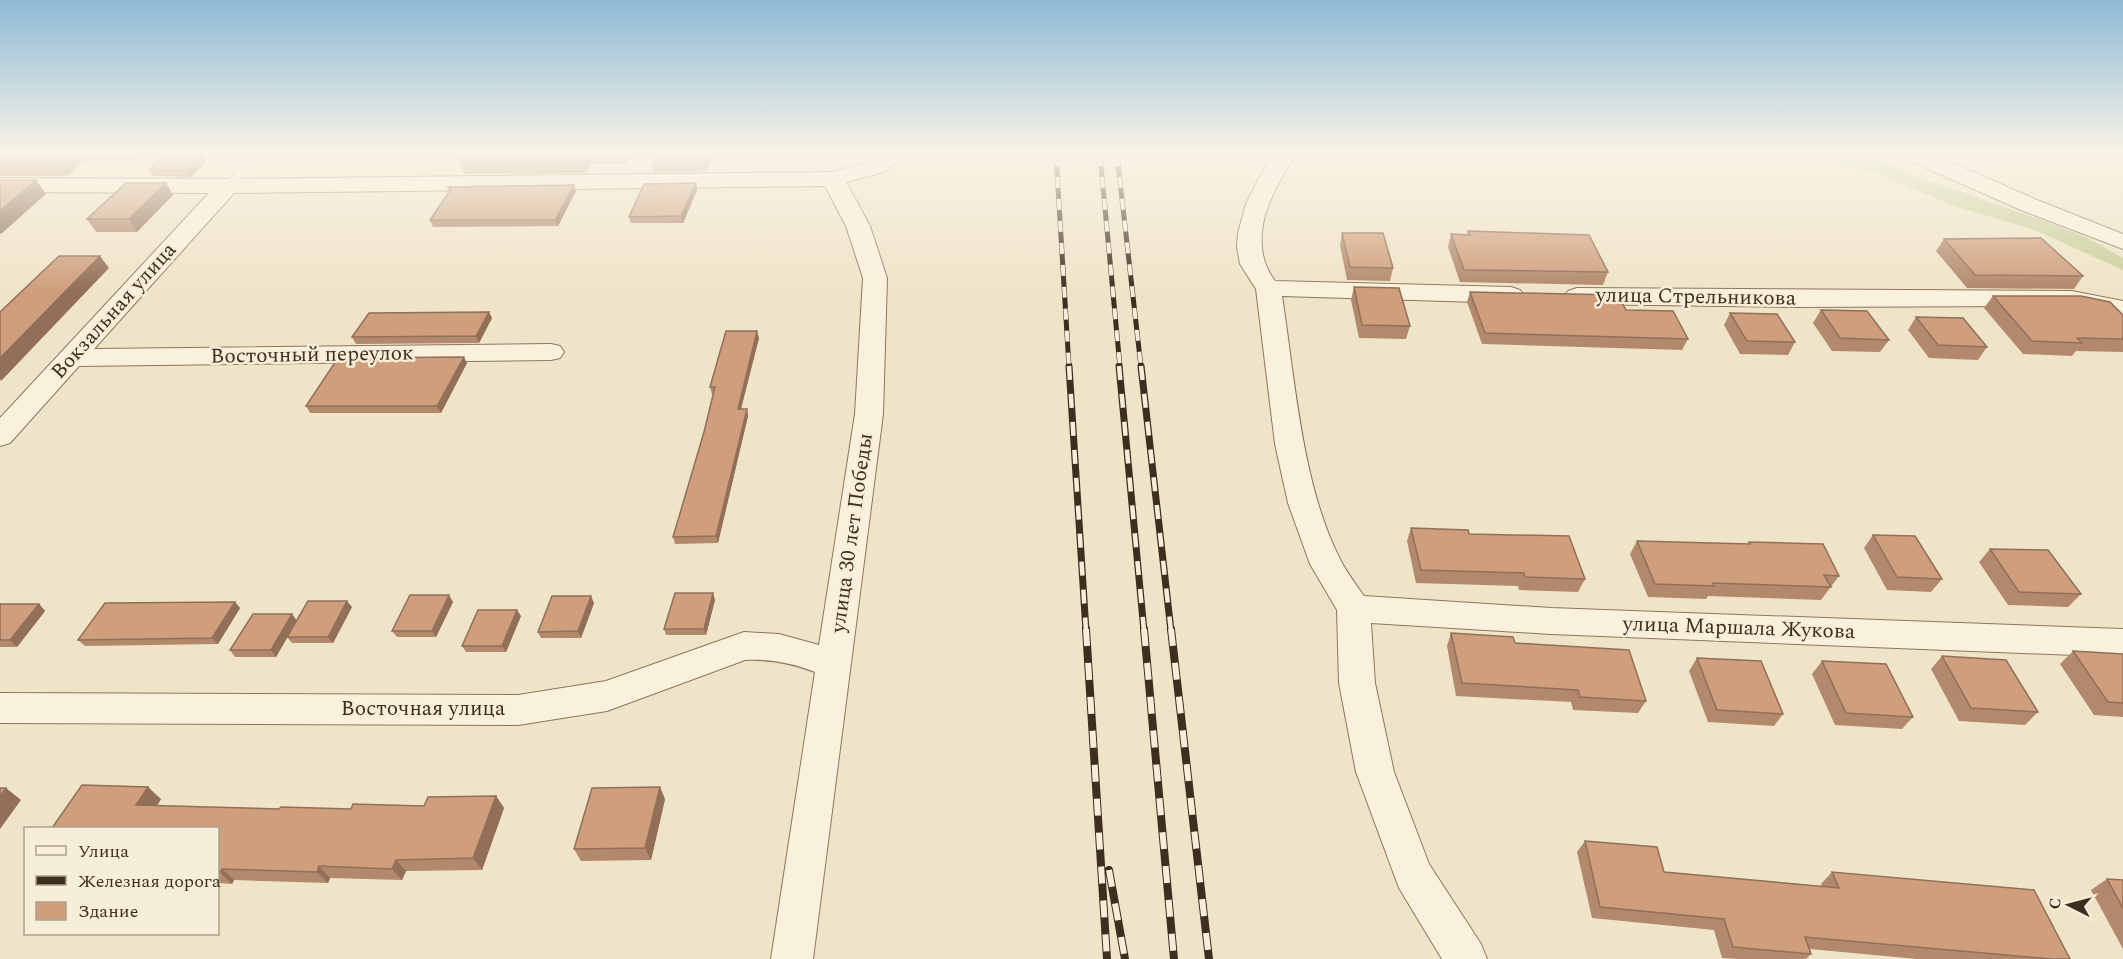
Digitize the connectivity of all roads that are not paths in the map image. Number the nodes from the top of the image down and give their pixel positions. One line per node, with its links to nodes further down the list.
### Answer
1 (216, 200): 9 (street, Вокзальная улица)
2 (844, 200): 15 (street, улица 30 лет Победы)
3 (1259, 200): 6 (street)
4 (2017, 200): 5 (street)
5 (2123, 242)
6 (1268, 288): 7 (street, улица Стрельникова); 13 (street)
7 (2123, 309)
8 (551, 352): 9 (street, Восточный переулок)
9 (72, 358): 11 (street, Вокзальная улица)
10 (0, 402): 11 (street)
11 (31, 402): 12 (street, Вокзальная улица)
12 (0, 436)
13 (1354, 609): 14 (street, улица Маршала Жукова); 18 (street)
14 (2123, 643)
15 (833, 664): 16 (street, Восточная улица); 17 (street, улица 30 лет Победы)
16 (0, 708)
17 (792, 959)
18 (1466, 959)

